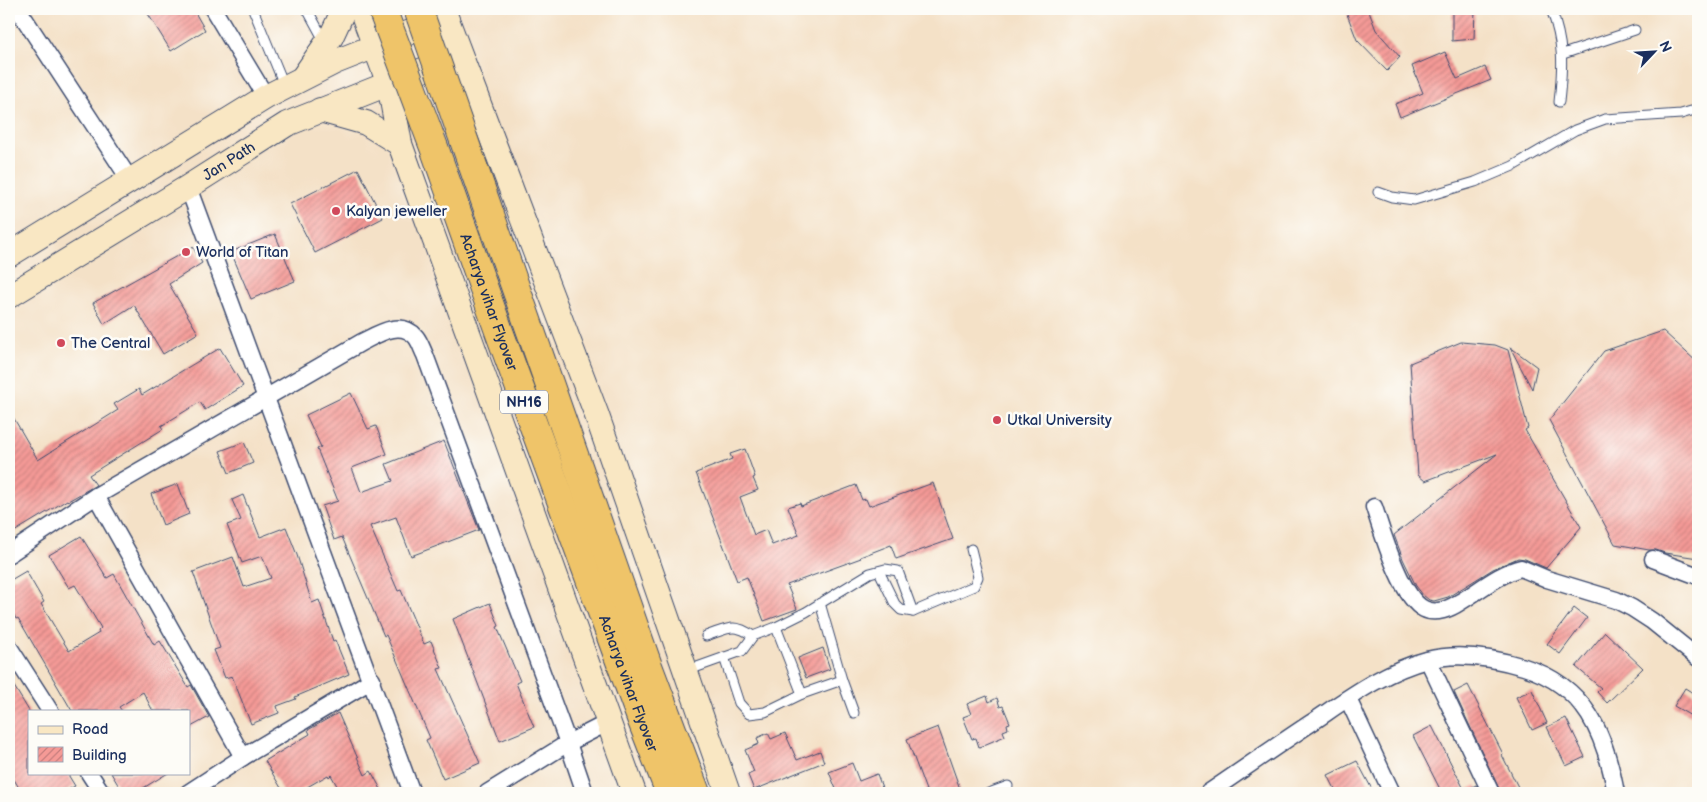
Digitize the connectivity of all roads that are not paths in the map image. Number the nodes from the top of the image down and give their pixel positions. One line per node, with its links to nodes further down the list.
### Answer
1 (18, 9): 22 (street)
2 (213, 9): 17 (street)
3 (253, 9): 17 (lane)
4 (307, 9): 12 (lane)
5 (344, 9): 12 (street)
6 (361, 9): 13 (street)
7 (382, 9): 62 (highway, Acharya vihar Flyover / NH16, bridge)
8 (418, 9): 63 (highway, Acharya vihar Flyover / NH16, bridge)
9 (1550, 9): 15 (lane)
10 (445, 13): 13 (street); 14 (street)
11 (1634, 30): 15 (lane)
12 (326, 44): 17 (street)
13 (375, 47): 16 (street); 17 (street)
14 (462, 54): 16 (street, Jan Path); 44 (street)
15 (1562, 54): 18 (lane)
16 (389, 84): 20 (street, Jan Path); 21 (street)
17 (285, 87): 22 (street)
18 (1560, 102)
19 (1698, 109): 24 (lane)
20 (320, 110): 21 (street); 23 (street, Jan Path)
21 (400, 144): 51 (street)
22 (130, 180): 25 (street)
23 (188, 187): 26 (street, Jan Path); 27 (street)
24 (1378, 192)
25 (9, 255)
26 (9, 296)
27 (266, 398): 28 (street); 45 (street); 52 (street)
28 (96, 496): 31 (street); 53 (street)
29 (1374, 507): 42 (street)
30 (971, 549): 36 (lane)
31 (9, 554)
32 (1653, 559): 34 (street)
33 (879, 571): 35 (lane); 36 (lane); 36 (lane)
34 (1698, 576)
35 (820, 603): 37 (lane); 46 (lane)
36 (913, 612)
37 (776, 627): 39 (lane); 47 (lane)
38 (706, 636): 39 (lane)
39 (753, 636): 41 (lane)
40 (9, 647): 49 (street)
41 (724, 657): 44 (lane); 47 (lane)
42 (1698, 658)
43 (1428, 660): 48 (street); 68 (street); 69 (street)
44 (685, 671): 64 (street)
45 (372, 680): 53 (street); 58 (street)
46 (842, 680): 47 (lane); 50 (lane)
47 (802, 694)
48 (1348, 699): 66 (street); 67 (street)
49 (49, 710)
50 (854, 712)
51 (609, 722): 52 (street); 61 (street)
52 (568, 743): 59 (street); 60 (street)
53 (243, 757): 57 (street)
54 (90, 774): 56 (street)
55 (1008, 786): 65 (lane)
56 (102, 793)
57 (188, 793)
58 (412, 793)
59 (487, 793)
60 (585, 793)
61 (634, 793)
62 (670, 793)
63 (696, 793)
64 (728, 793)
65 (990, 793)
66 (1208, 793)
67 (1392, 793)
68 (1491, 793)
69 (1616, 793)

